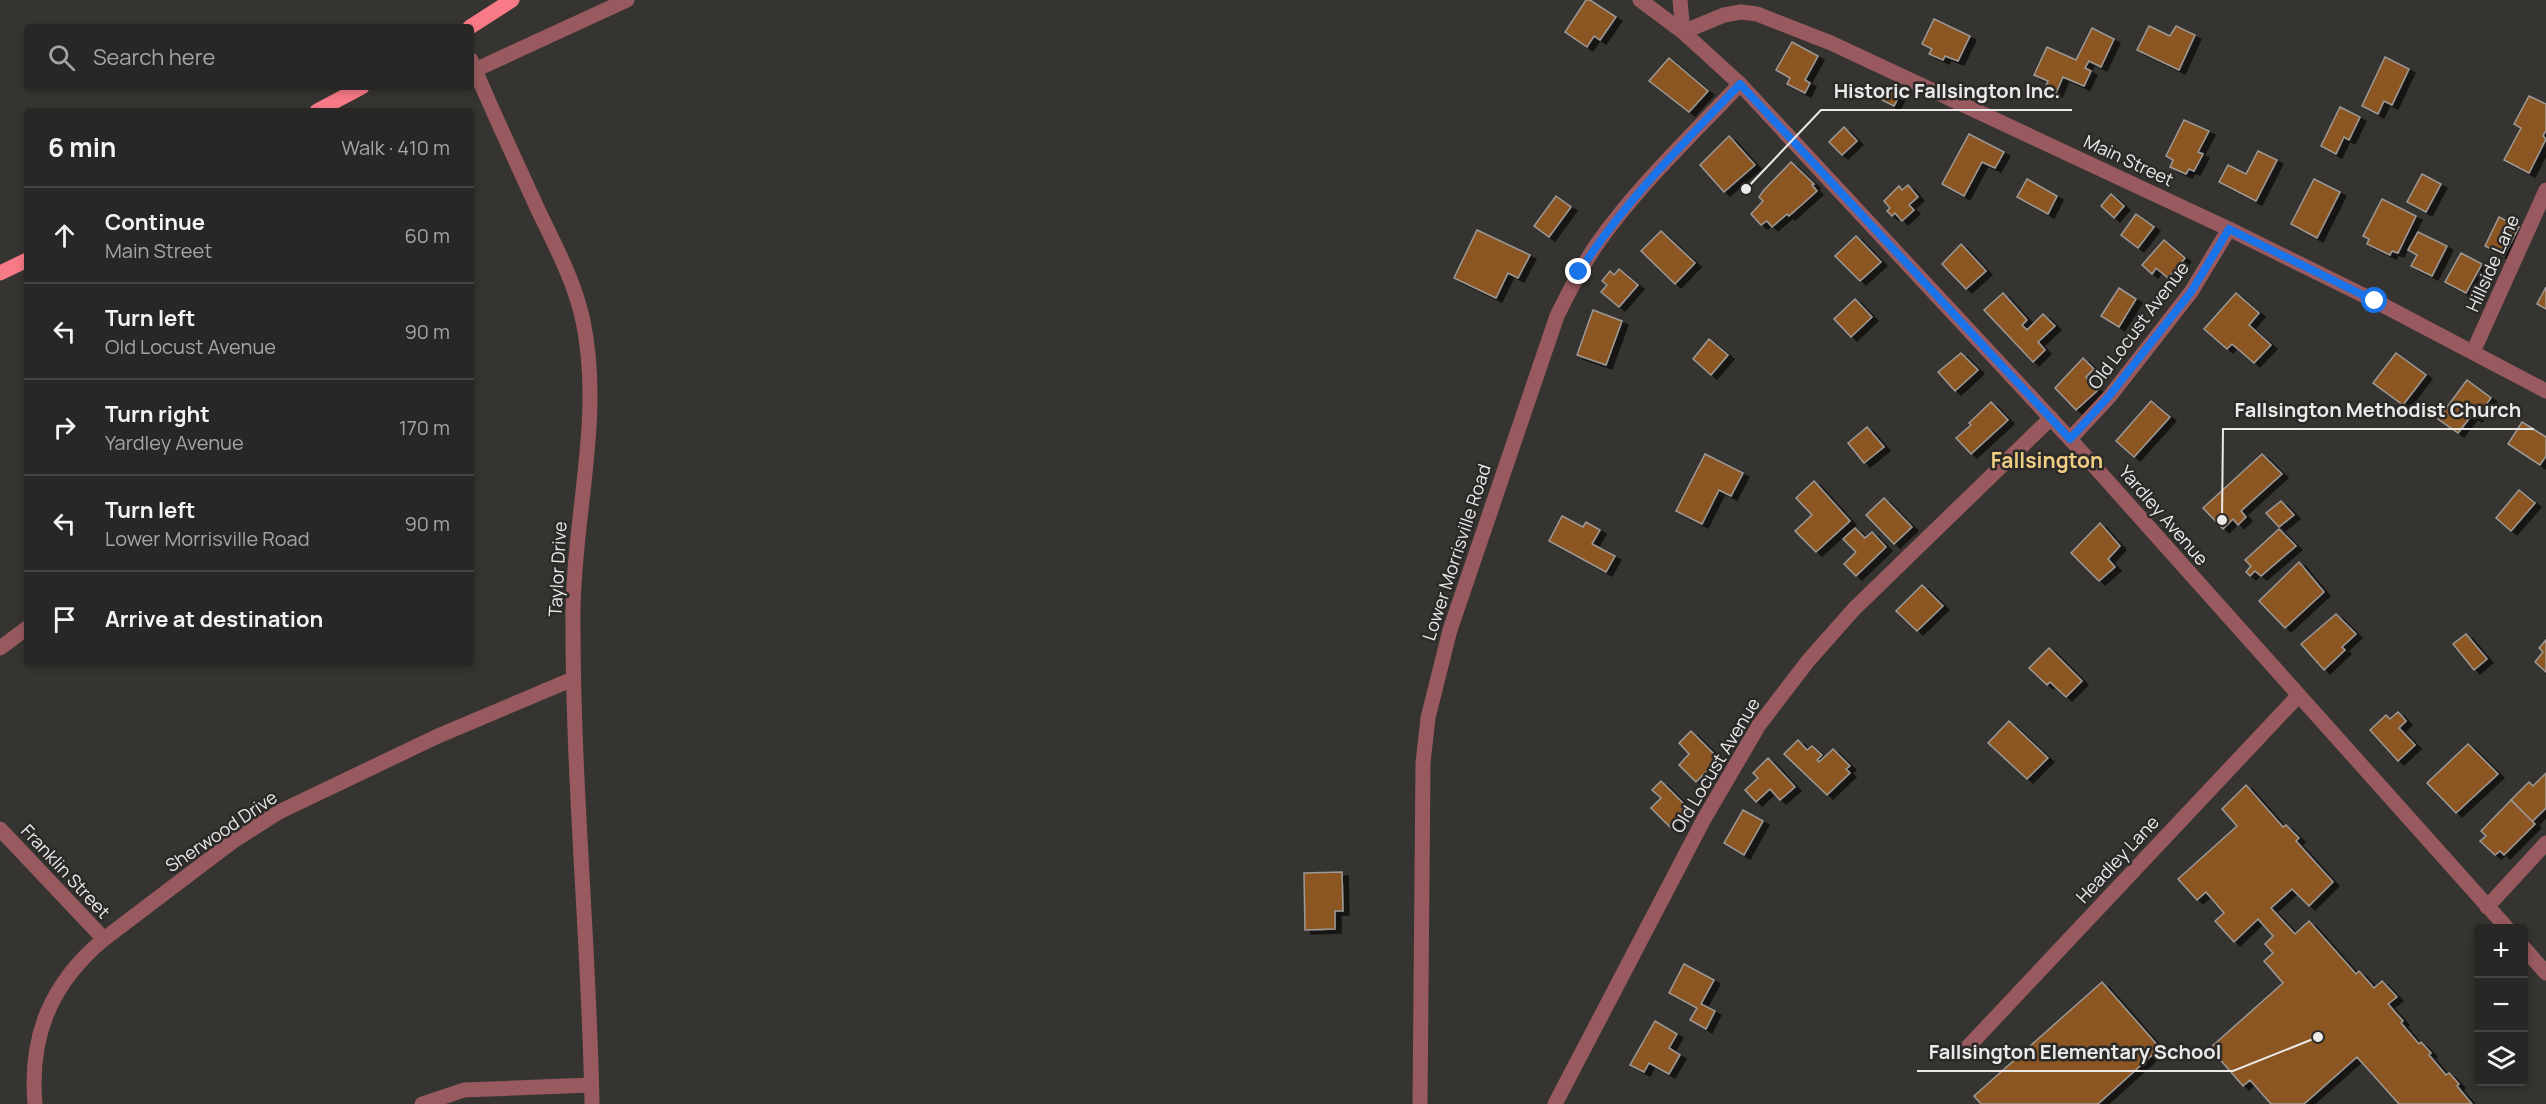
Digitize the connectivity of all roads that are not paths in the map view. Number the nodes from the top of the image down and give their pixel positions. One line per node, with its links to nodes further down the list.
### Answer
1 (512, 0): 5 (main road)
2 (1640, 0): 6 (street, Yardley Avenue)
3 (1680, 0): 6 (street)
4 (623, 1): 7 (street)
5 (474, 24)
6 (1683, 32): 9 (street, Yardley Avenue); 13 (street, Main Street)
7 (474, 65)
8 (474, 67): 22 (street, Taylor Drive)
9 (1740, 84): 18 (street, Yardley Avenue); 36 (street, Lower Morrisville Road)
10 (356, 90): 11 (main road)
11 (323, 108)
12 (2546, 190): 16 (street, Hillside Lane)
13 (2229, 229): 16 (street, Main Street); 19 (street, Old Locust Avenue)
14 (24, 261): 15 (main road)
15 (0, 273)
16 (2473, 352): 17 (street, Main Street)
17 (2546, 391)
18 (2052, 418): 19 (street, Yardley Avenue); 37 (street, Old Locust Avenue)
19 (2070, 439): 23 (street, Yardley Avenue)
20 (24, 630): 21 (street)
21 (0, 648)
22 (573, 679): 28 (street, Sherwood Drive); 32 (street, Taylor Drive)
23 (2298, 696): 26 (street, Yardley Avenue); 31 (street, Headley Lane)
24 (0, 829): 28 (street, Franklin Street)
25 (2546, 843): 26 (street)
26 (2487, 907): 27 (street, Yardley Avenue)
27 (2503, 924)
28 (104, 939): 33 (street, Sherwood Drive)
29 (2528, 953): 30 (street)
30 (2546, 973)
31 (1965, 1050)
32 (591, 1085): 34 (street); 35 (street, Taylor Drive)
33 (35, 1104)
34 (422, 1104)
35 (592, 1104)
36 (1419, 1104)
37 (1555, 1104)

